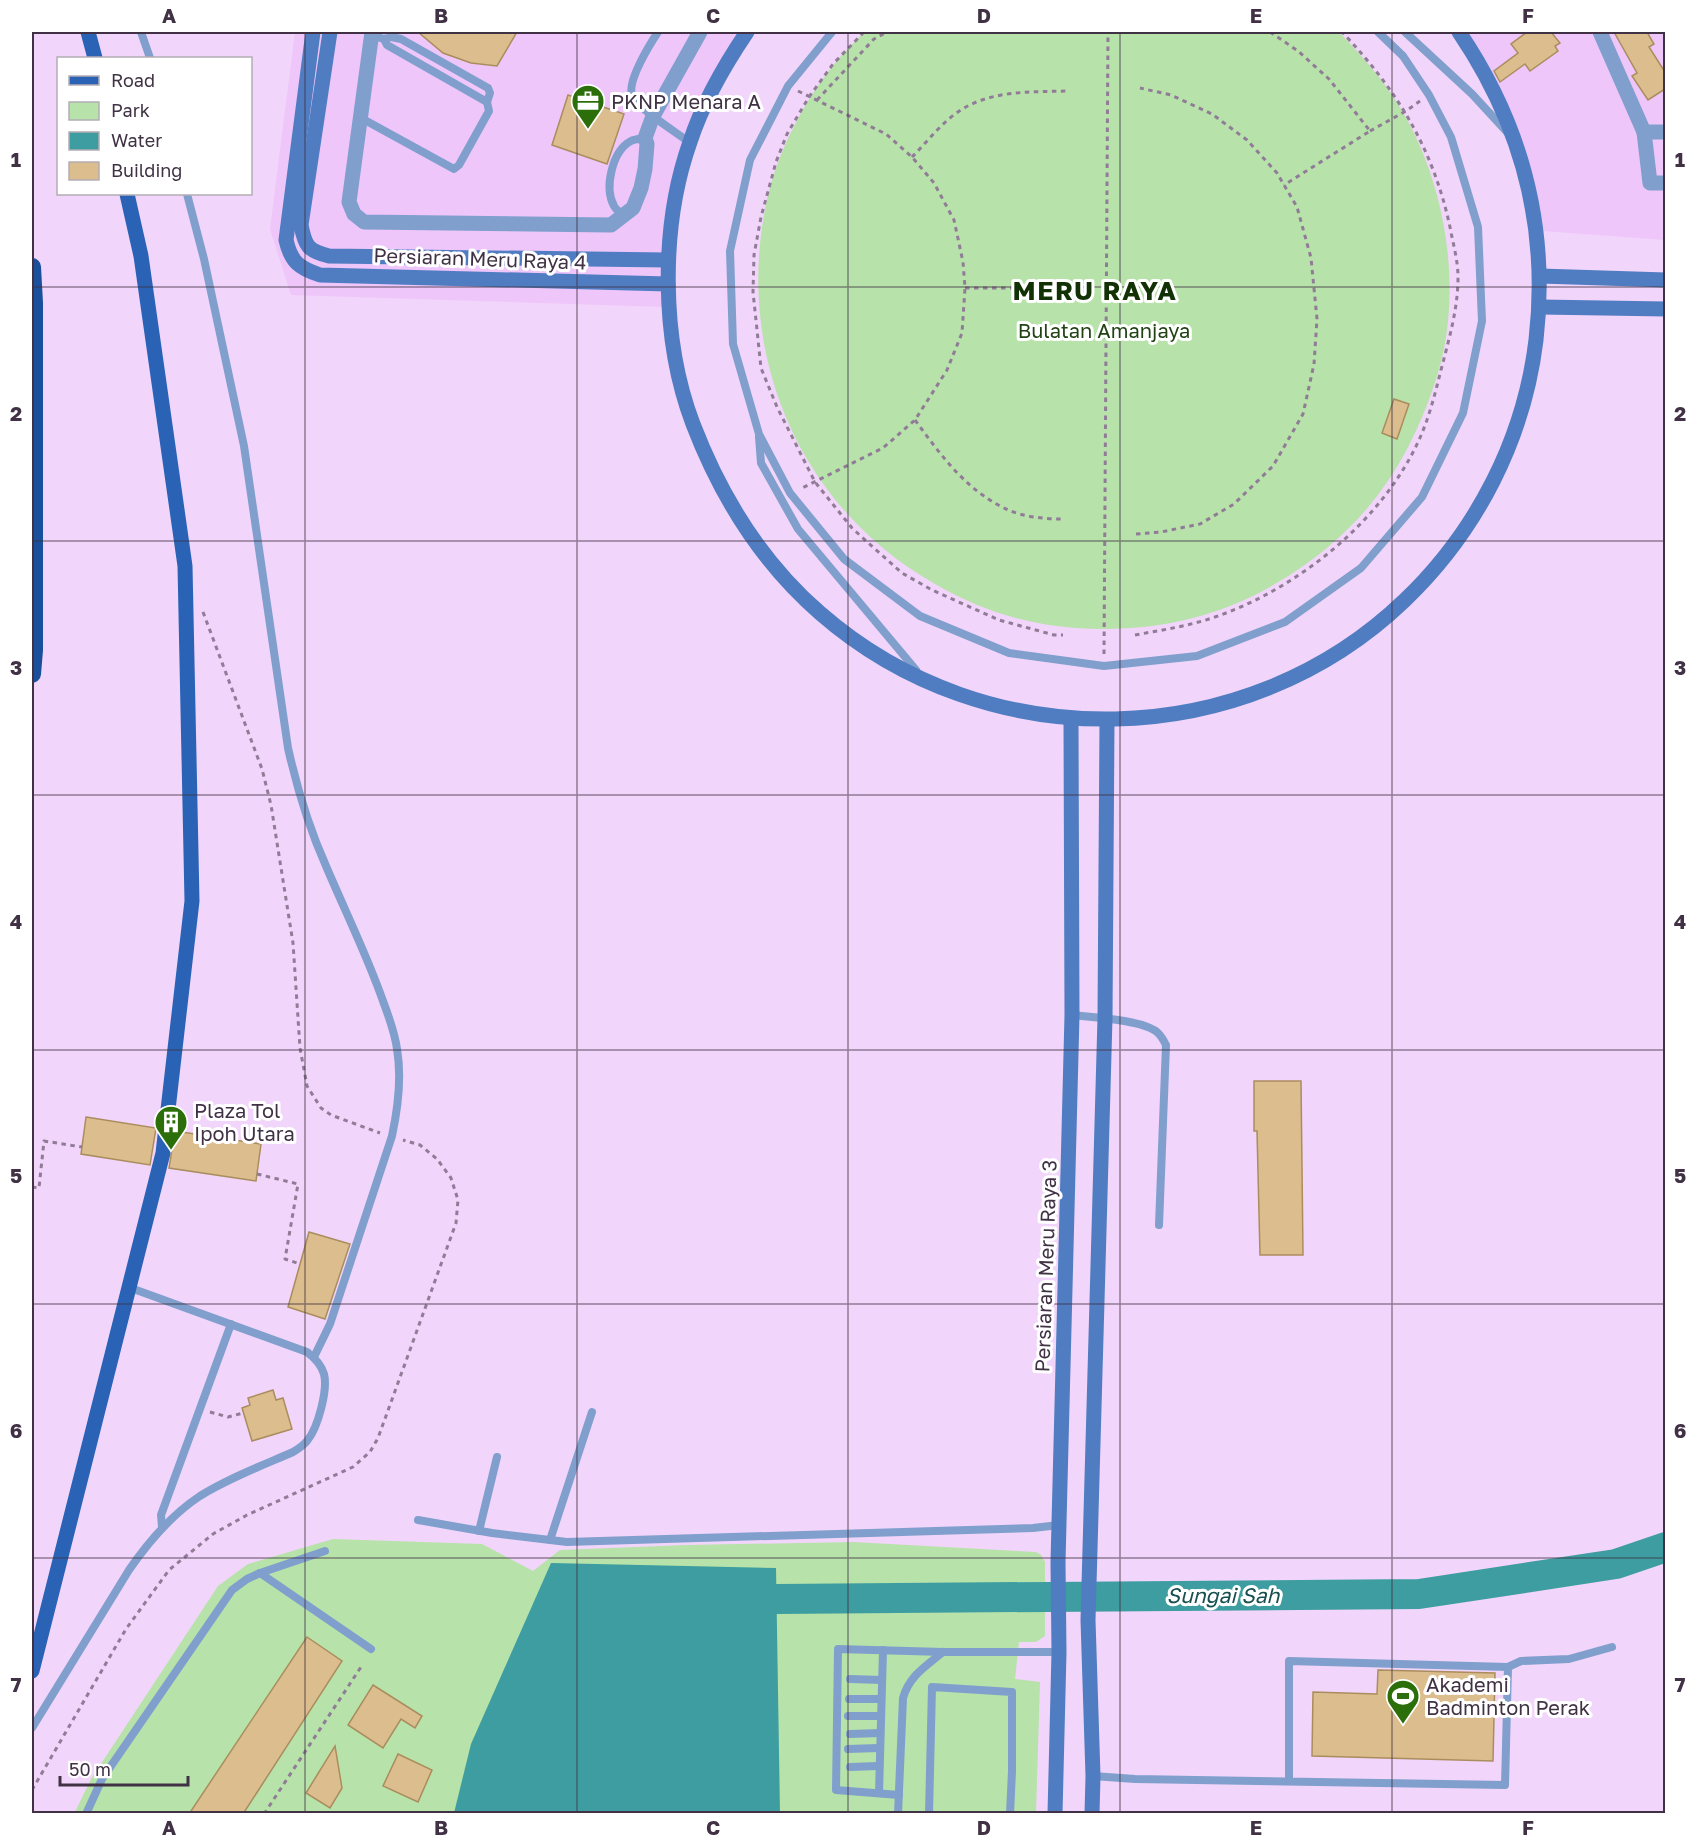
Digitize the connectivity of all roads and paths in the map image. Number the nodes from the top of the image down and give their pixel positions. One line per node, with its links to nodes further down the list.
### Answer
1 (88, 32): 19 (main road)
2 (141, 32): 20 (lane)
3 (313, 32): 45 (street)
4 (330, 32): 43 (street)
5 (658, 32): 29 (lane)
6 (700, 32): 29 (street)
7 (747, 32): 35 (street)
8 (832, 32): 21 (lane)
9 (864, 32): 25 (path)
10 (887, 32): 26 (path)
11 (1108, 32): 63 (path)
12 (1270, 32): 31 (path)
13 (1342, 32): 28 (path)
14 (1378, 32): 24 (lane)
15 (1406, 32): 36 (lane)
16 (1459, 32): 36 (street)
17 (1600, 32): 32 (street)
18 (376, 35): 27 (lane); 27 (lane); 30 (street)
19 (95, 57)
20 (150, 57)
21 (788, 86): 25 (path); 55 (lane)
22 (1140, 88): 39 (path)
23 (1067, 91): 37 (path)
24 (1429, 95): 28 (path); 63 (lane)
25 (809, 97): 26 (path); 56 (path)
26 (817, 100): 37 (path)
27 (488, 105): 30 (lane)
28 (1406, 111): 31 (path); 62 (path)
29 (653, 116): 34 (street); 35 (lane)
30 (361, 118): 42 (street)
31 (1370, 131): 39 (path)
32 (1644, 132): 33 (street); 38 (street)
33 (1665, 132)
34 (645, 138): 42 (street); 42 (lane)
35 (689, 142): 44 (street)
36 (1516, 142): 47 (street)
37 (912, 157): 50 (path)
38 (1665, 183)
39 (1284, 185): 59 (path)
40 (126, 195): 76 (main road)
41 (187, 195): 70 (lane)
42 (625, 215)
43 (310, 249): 44 (street, Persiaran Meru Raya 4); 45 (street)
44 (668, 260): 49 (street)
45 (294, 262): 49 (street, Persiaran Meru Raya 4)
46 (32, 267): 64 (highway)
47 (1540, 276): 48 (street); 52 (street)
48 (1665, 280)
49 (668, 284): 65 (street)
50 (965, 288): 51 (path); 54 (path)
51 (1013, 288)
52 (1540, 307): 53 (street); 67 (street)
53 (1665, 309)
54 (915, 420): 56 (path); 58 (path)
55 (759, 434): 57 (lane); 65 (lane)
56 (814, 482): 57 (path); 61 (path)
57 (790, 494): 63 (lane)
58 (1064, 519)
59 (1136, 534)
60 (202, 609): 70 (path)
61 (1063, 635)
62 (1135, 635)
63 (1104, 666)
64 (32, 674)
65 (924, 680): 66 (street)
66 (1071, 719): 67 (street); 68 (street, Persiaran Meru Raya 3)
67 (1107, 720): 69 (street)
68 (1072, 1015): 69 (lane); 84 (street, Persiaran Meru Raya 3)
69 (1105, 1018): 74 (lane); 111 (street)
70 (392, 1136): 78 (lane); 113 (path)
71 (82, 1147): 73 (path)
72 (257, 1174): 75 (path)
73 (32, 1187)
74 (1159, 1225)
75 (300, 1264)
76 (128, 1287): 77 (lane); 97 (main road)
77 (231, 1324): 78 (lane); 79 (lane)
78 (314, 1357): 85 (lane)
79 (200, 1410): 81 (path); 85 (lane)
80 (592, 1412): 87 (lane)
81 (243, 1413)
82 (497, 1457): 86 (lane)
83 (418, 1520): 86 (lane)
84 (1059, 1525): 87 (lane); 93 (street, Persiaran Meru Raya 3)
85 (162, 1527): 104 (lane)
86 (479, 1531): 87 (lane)
87 (550, 1540)
88 (325, 1551): 89 (lane)
89 (260, 1573): 91 (lane); 116 (lane)
90 (1612, 1647): 96 (lane)
91 (371, 1649)
92 (883, 1650): 94 (lane); 99 (lane); 114 (lane)
93 (1059, 1652): 94 (lane); 121 (street, Persiaran Meru Raya 3)
94 (943, 1653): 115 (lane)
95 (361, 1667): 117 (path)
96 (1508, 1667): 112 (lane); 112 (lane)
97 (32, 1671)
98 (850, 1679): 99 (lane)
99 (882, 1680): 101 (lane)
100 (849, 1699): 101 (lane)
101 (881, 1699): 103 (lane)
102 (848, 1716): 103 (lane)
103 (880, 1716): 105 (lane)
104 (32, 1728)
105 (880, 1733): 106 (lane); 107 (lane)
106 (850, 1734)
107 (879, 1748): 108 (lane); 109 (lane)
108 (848, 1749)
109 (878, 1766): 110 (lane); 114 (lane)
110 (850, 1767)
111 (1093, 1776): 112 (lane); 122 (street)
112 (1288, 1781)
113 (32, 1790)
114 (879, 1792): 115 (lane)
115 (899, 1795): 118 (lane)
116 (86, 1814)
117 (264, 1814)
118 (898, 1814)
119 (928, 1814): 120 (lane)
120 (1010, 1814)
121 (1055, 1814)
122 (1092, 1814)

